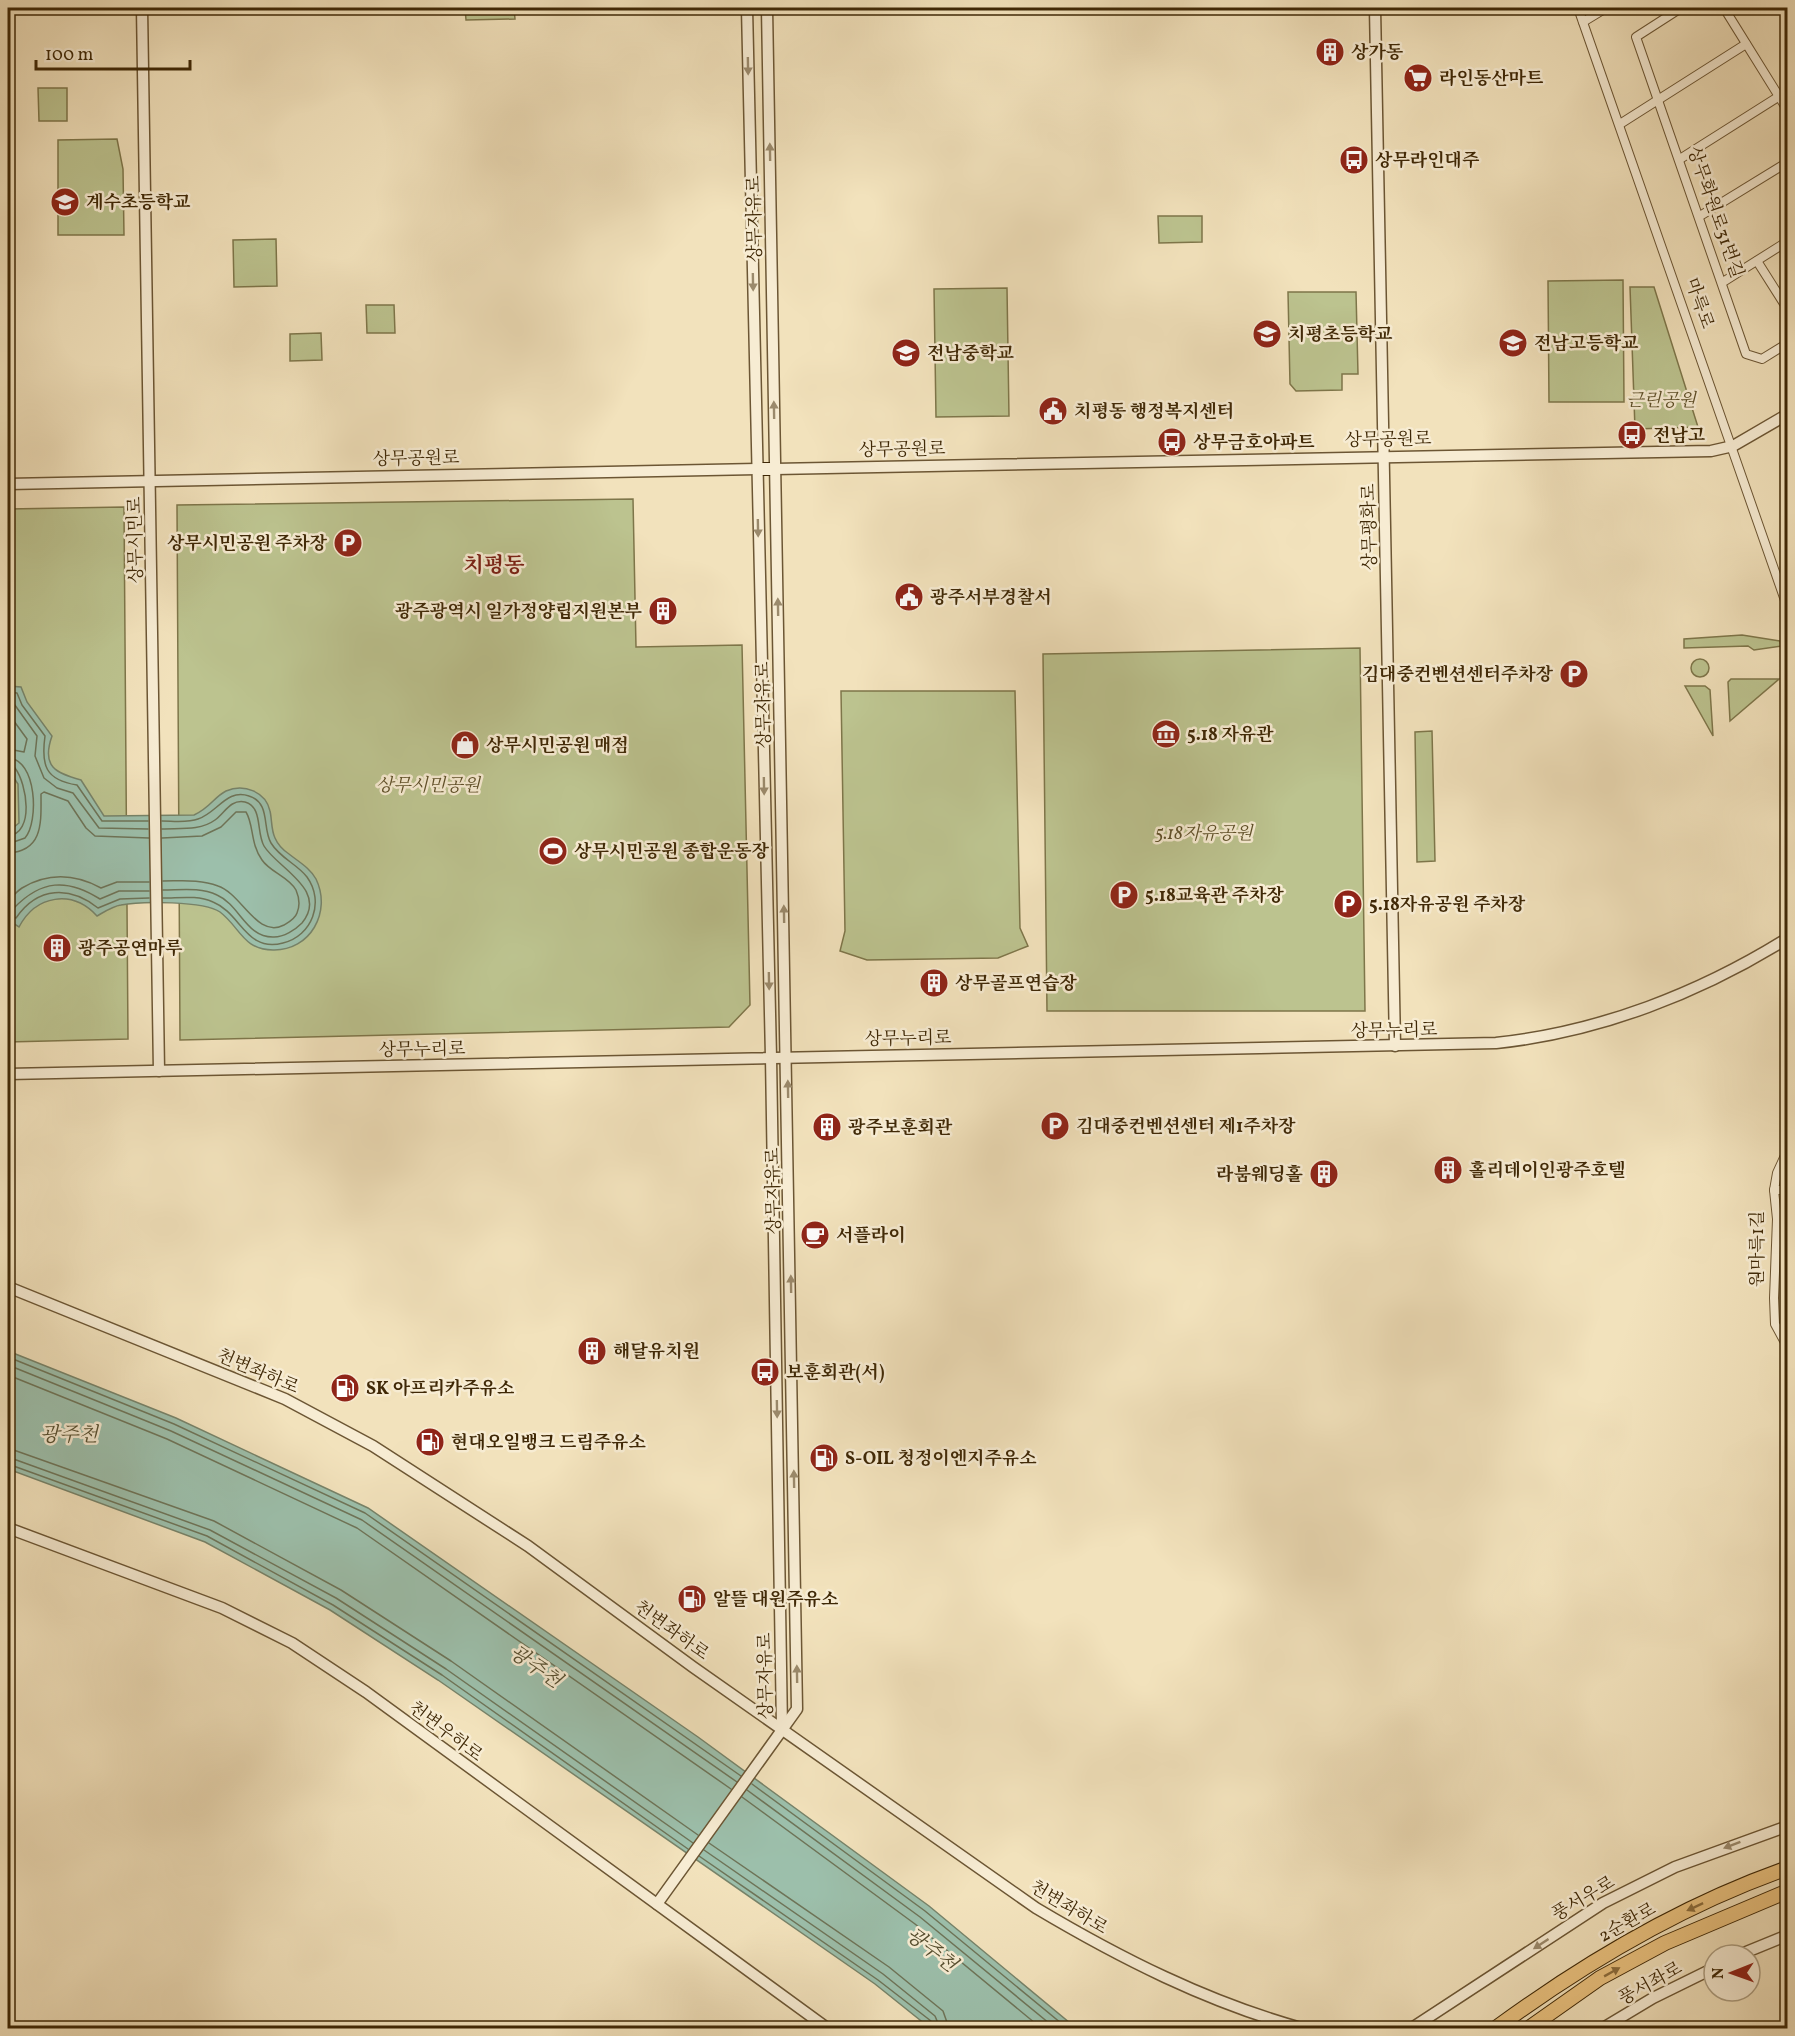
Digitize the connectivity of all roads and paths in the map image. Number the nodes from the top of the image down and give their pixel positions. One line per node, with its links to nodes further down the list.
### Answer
1 (142, 8): 28 (street, 상무시민로)
2 (747, 8): 26 (street, 상무자유로, one-way to 26)
3 (767, 8): 27 (street, 상무자유로, one-way to 3)
4 (1376, 8): 25 (street, 상무평화로)
5 (1578, 8): 9 (street, 마륵로)
6 (1606, 8): 9 (street)
7 (1681, 8): 12 (street, 상무화원로31번길)
8 (1724, 8): 10 (street)
9 (1583, 22): 14 (street, 마륵로)
10 (1746, 45): 11 (street); 12 (street)
11 (1778, 97): 13 (street); 15 (street)
12 (1659, 100): 14 (street); 15 (street, 상무화원로31번길)
13 (1788, 111)
14 (1620, 124): 24 (street, 마륵로)
15 (1680, 159): 17 (street, 상무화원로31번길)
16 (1788, 162): 17 (street)
17 (1700, 216): 20 (street, 상무화원로31번길)
18 (1788, 241): 19 (street)
19 (1757, 261): 20 (street); 21 (street)
20 (1723, 282): 22 (street, 상무화원로31번길)
21 (1788, 310)
22 (1788, 343)
23 (1788, 414): 24 (street, 상무공원로)
24 (1733, 446): 25 (street, 상무공원로); 30 (street, 마륵로)
25 (1384, 457): 27 (street, 상무공원로); 32 (street, 상무평화로)
26 (757, 469): 27 (main road, 상무공원로); 28 (street, 상무공원로); 33 (street, 상무자유로, one-way to 33)
27 (776, 469): 34 (street, 상무자유로, one-way to 27)
28 (150, 482): 29 (street, 상무공원로); 35 (street, 상무시민로)
29 (8, 484)
30 (1788, 609)
31 (1788, 938): 32 (street, 상무누리로)
32 (1395, 1046): 34 (street, 상무누리로)
33 (771, 1057): 34 (street, 상무누리로); 35 (street, 상무누리로); 43 (street, 상무자유로, one-way to 43)
34 (788, 1057): 43 (street, 상무자유로, one-way to 34)
35 (159, 1071): 36 (street, 상무누리로)
36 (8, 1074)
37 (1788, 1149): 38 (street, 원마륵1길)
38 (1774, 1190): 39 (street); 41 (street, 원마륵1길)
39 (1788, 1190)
40 (8, 1287): 43 (street, 천변좌하로)
41 (1788, 1348)
42 (8, 1528): 47 (street, 천변우하로)
43 (782, 1728): 47 (street); 52 (street, 천변좌하로)
44 (1788, 1826): 53 (street, 풍서우로, one-way to 53)
45 (1788, 1868): 54 (highway, 2순환로, one-way to 54)
46 (1788, 1891): 55 (highway, 2순환로, one-way to 46)
47 (657, 1904): 51 (street, 천변우하로)
48 (1788, 1935): 49 (street)
49 (1762, 1946)
50 (1702, 1974): 56 (street, 풍서좌로)
51 (827, 2028)
52 (1301, 2028)
53 (1412, 2028)
54 (1496, 2028)
55 (1529, 2028)
56 (1603, 2028)

